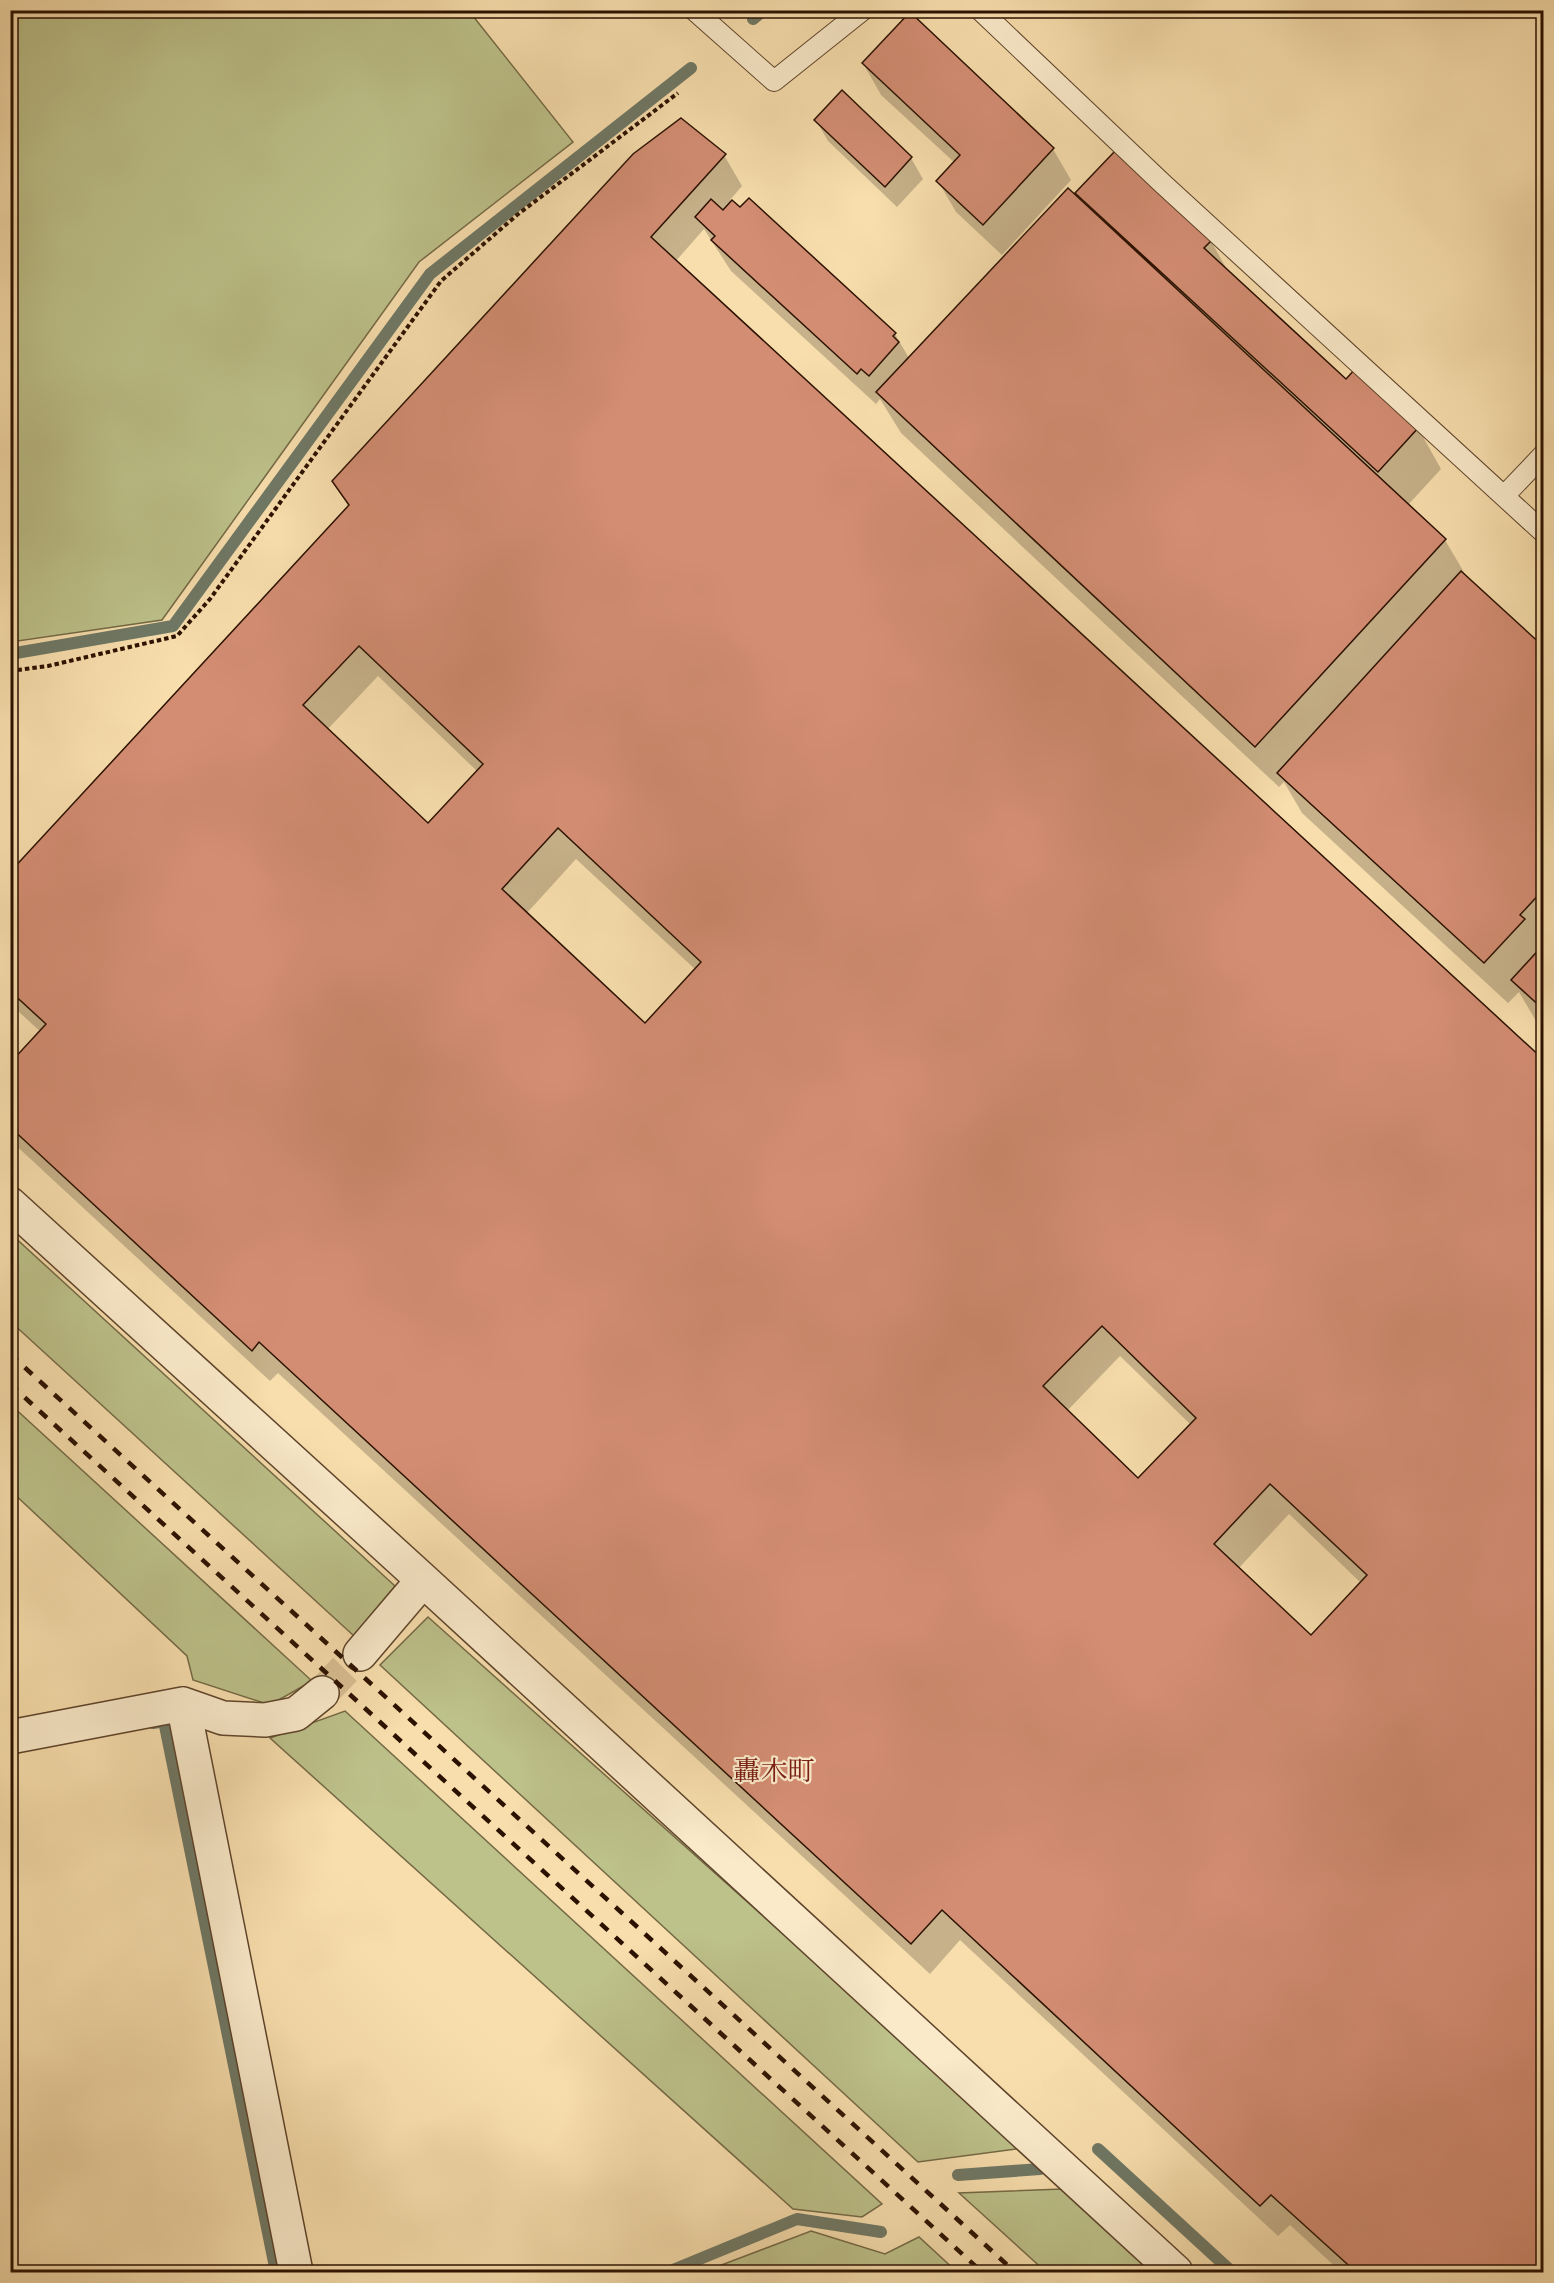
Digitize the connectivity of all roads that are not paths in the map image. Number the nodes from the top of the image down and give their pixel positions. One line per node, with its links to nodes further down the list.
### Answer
1 (694, 10): 2 (lane)
2 (863, 10)
3 (980, 10): 5 (lane)
4 (1544, 454): 5 (lane)
5 (1504, 496): 6 (lane)
6 (1544, 533)
7 (10, 1204): 8 (street)
8 (423, 1580): 9 (street); 14 (street)
9 (360, 1654)
10 (322, 1693): 11 (street)
11 (183, 1704): 12 (street); 13 (street)
12 (10, 1737)
13 (296, 2272)
14 (1176, 2272)

